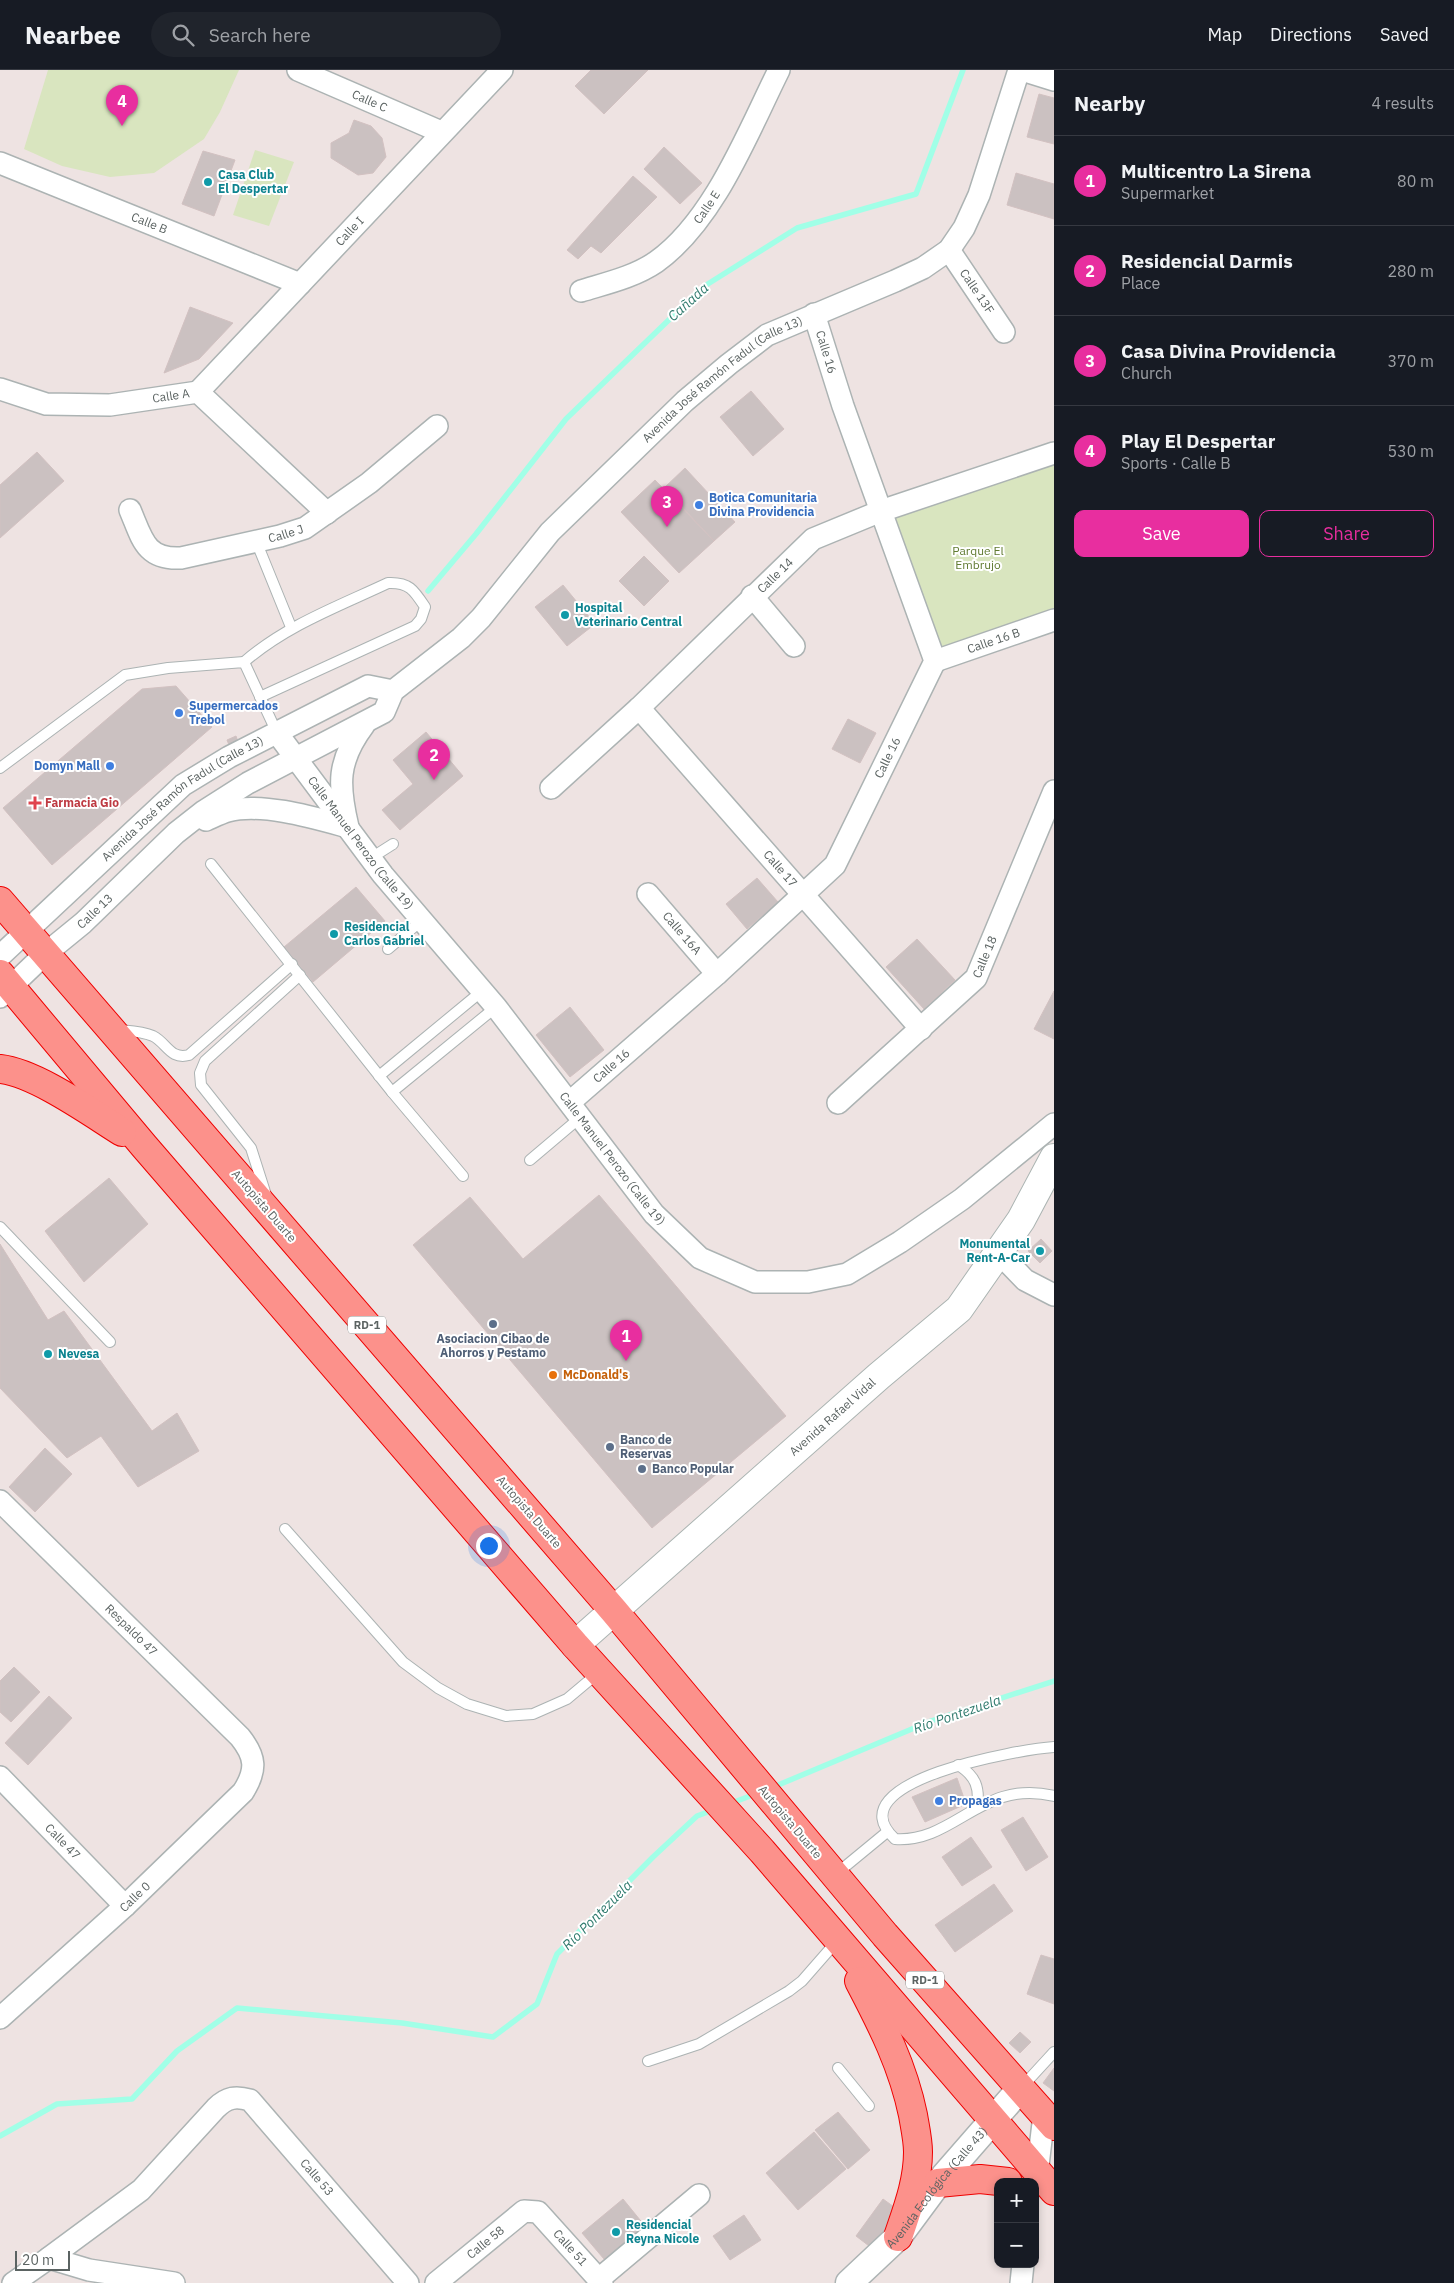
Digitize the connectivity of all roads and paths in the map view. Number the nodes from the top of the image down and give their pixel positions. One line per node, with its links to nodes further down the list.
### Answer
1 (298, 70): 6 (street, Calle C)
2 (502, 70): 6 (street, Calle I)
3 (779, 70): 10 (street, Calle E)
4 (1021, 70): 5 (street); 8 (street, Avenida José Ramón Fadul (Calle 13))
5 (1054, 80)
6 (441, 132): 9 (street, Calle I)
7 (0, 163): 9 (street, Calle B)
8 (949, 250): 11 (street, Avenida José Ramón Fadul (Calle 13)); 12 (street, Calle 13F)
9 (300, 284): 14 (street, Calle I)
10 (581, 291)
11 (814, 314): 18 (street, Calle 16); 27 (street, Avenida José Ramón Fadul (Calle 13))
12 (1004, 332)
13 (1, 392): 14 (street, Calle A)
14 (198, 392): 19 (street, Calle A)
15 (437, 426): 19 (street, Calle J)
16 (1054, 453): 18 (street, Calle 14)
17 (130, 510): 20 (street, Calle J)
18 (881, 511): 21 (street, Calle 14); 25 (street, Calle 16)
19 (327, 513): 20 (street, Calle J)
20 (256, 541): 23 (lane)
21 (752, 596): 24 (street); 29 (street, Calle 14)
22 (1054, 620): 25 (street, Calle 16 B)
23 (291, 627): 26 (lane); 28 (lane)
24 (794, 646)
25 (935, 661): 43 (street, Calle 16)
26 (244, 662): 28 (lane); 33 (lane)
27 (393, 691): 30 (street, Avenida José Ramón Fadul (Calle 13)); 31 (street, Avenida José Ramón Fadul (Calle 13))
28 (260, 697): 31 (lane)
29 (638, 708): 34 (street, Calle 14); 43 (street, Calle 17)
30 (367, 721): 32 (street, Avenida José Ramón Fadul (Calle 13)); 36 (street)
31 (277, 733): 32 (street, Calle Manuel Perozo (Calle 19)); 46 (street, Avenida José Ramón Fadul (Calle 13))
32 (295, 759): 36 (street, Calle Manuel Perozo (Calle 19)); 37 (street, Avenida José Ramón Fadul (Calle 13))
33 (0, 768)
34 (551, 788)
35 (1054, 791): 56 (street, Calle 18)
36 (348, 827): 37 (street); 39 (street, Calle Manuel Perozo (Calle 19))
37 (176, 833): 48 (street, Calle 13)
38 (393, 844): 39 (lane)
39 (371, 858): 45 (street, Calle Manuel Perozo (Calle 19))
40 (211, 864): 50 (lane)
41 (0, 892): 46 (street)
42 (648, 894): 51 (street, Calle 16A)
43 (804, 894): 51 (street, Calle 16); 56 (street, Calle 17)
44 (0, 901): 46 (highway, Autopista Duarte / RD-1)
45 (421, 921): 47 (lane); 54 (street, Calle Manuel Perozo (Calle 19))
46 (26, 931): 48 (highway, Autopista Duarte / RD-1); 49 (street, Avenida José Ramón Fadul (Calle 13))
47 (388, 949)
48 (45, 954): 53 (street, Calle 13); 55 (highway, Autopista Duarte / RD-1)
49 (0, 956)
50 (292, 964): 52 (lane); 55 (lane)
51 (717, 974): 61 (street, Calle 16)
52 (300, 975): 58 (lane); 67 (lane)
53 (4, 986): 63 (highway)
54 (489, 999): 58 (lane); 59 (lane); 61 (street, Calle Manuel Perozo (Calle 19))
55 (110, 1029): 67 (highway, Autopista Duarte / RD-1)
56 (921, 1029): 60 (street, Calle 18)
57 (0, 1069): 63 (highway)
58 (380, 1076): 59 (lane)
59 (392, 1092): 66 (lane)
60 (838, 1103)
61 (576, 1109): 62 (street, Calle Manuel Perozo (Calle 19)); 65 (lane)
62 (1054, 1124)
63 (144, 1146): 75 (highway)
64 (1054, 1158): 69 (main road, Avenida Rafael Vidal)
65 (530, 1160)
66 (463, 1176)
67 (271, 1215): 74 (highway, Autopista Duarte / RD-1)
68 (0, 1227): 71 (lane)
69 (998, 1252): 70 (street); 74 (main road, Avenida Rafael Vidal)
70 (1054, 1295)
71 (110, 1342)
72 (3, 1509): 78 (street, Respaldo 47)
73 (285, 1529): 76 (lane)
74 (614, 1611): 75 (main road, Avenida Rafael Vidal); 84 (highway, Autopista Duarte / RD-1)
75 (574, 1645): 76 (highway)
76 (599, 1673): 86 (highway)
77 (1054, 1747): 79 (lane)
78 (254, 1765): 85 (street, Calle 0)
79 (958, 1765): 82 (lane); 83 (lane)
80 (0, 1778): 85 (street, Calle 47)
81 (1054, 1796): 82 (lane)
82 (977, 1808): 83 (lane)
83 (887, 1832): 84 (lane)
84 (835, 1875): 91 (highway, Autopista Duarte / RD-1)
85 (125, 1906): 87 (street, Calle 0)
86 (837, 1940): 89 (lane); 94 (highway); 101 (highway)
87 (2, 2013)
88 (1054, 2052): 91 (lane)
89 (648, 2061)
90 (838, 2068): 92 (lane)
91 (1020, 2089): 93 (highway, Autopista Duarte / RD-1); 94 (street, Avenida Ecológica (Calle 43))
92 (869, 2106)
93 (1049, 2121): 97 (street)
94 (993, 2122): 96 (street, Avenida Ecológica (Calle 43)); 97 (highway)
95 (994, 2180): 96 (highway)
96 (938, 2183): 101 (street, Avenida Ecológica (Calle 43))
97 (1040, 2185): 99 (highway)
98 (699, 2195): 104 (street)
99 (1054, 2204)
100 (538, 2212): 104 (street, Calle 51); 108 (street, Calle 58)
101 (898, 2237): 109 (street, Avenida Ecológica (Calle 43))
102 (49, 2258): 105 (street, Calle 53); 106 (street); 107 (street, Calle 53)
103 (1023, 2268): 110 (street)
104 (601, 2281)
105 (13, 2283)
106 (174, 2283)
107 (408, 2283)
108 (436, 2283)
109 (848, 2283)
110 (1021, 2283)

